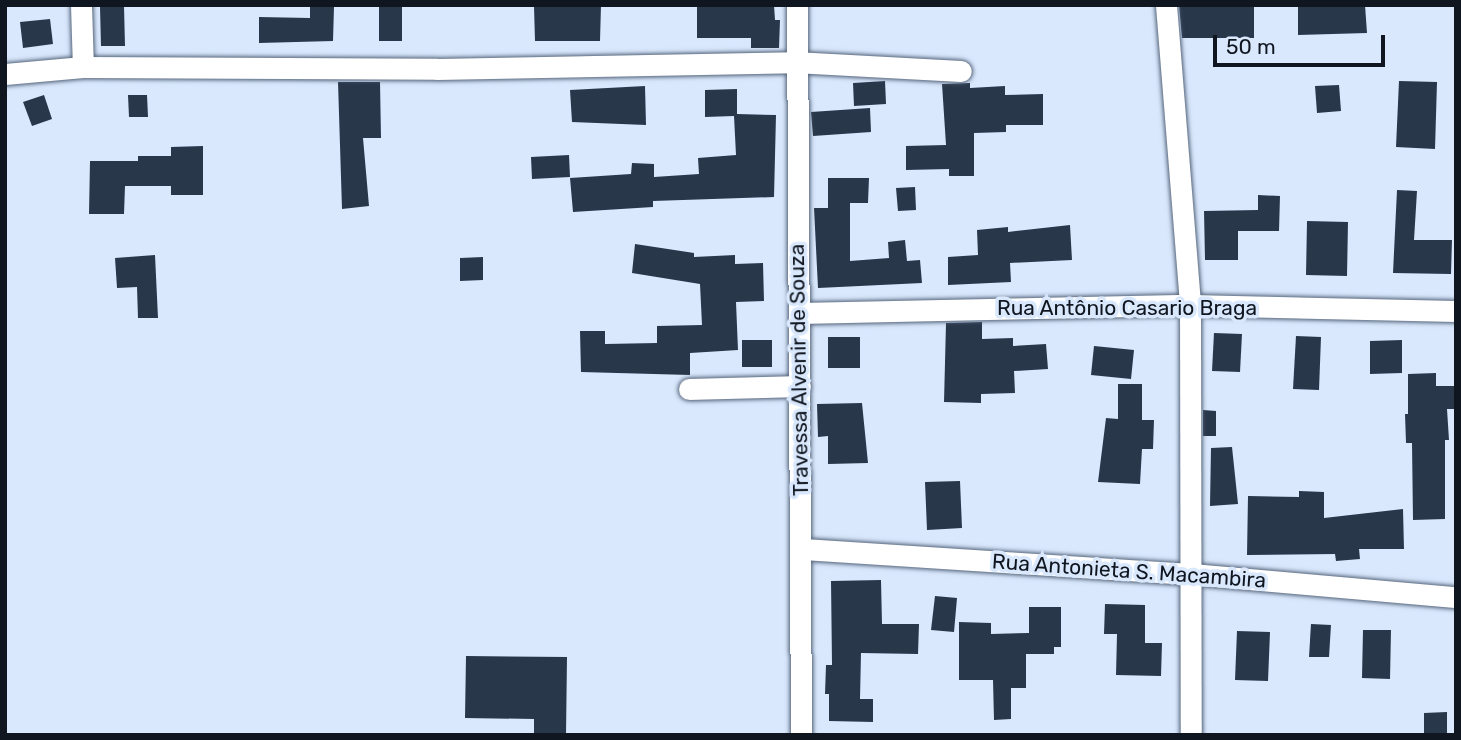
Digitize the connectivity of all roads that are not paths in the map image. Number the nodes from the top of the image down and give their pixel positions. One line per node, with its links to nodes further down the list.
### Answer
1 (81, 5): 5 (street)
2 (797, 5): 4 (street, Travessa Alvenir de Souza)
3 (1166, 5): 8 (street)
4 (794, 62): 5 (street); 6 (street); 10 (street, Travessa Alvenir de Souza)
5 (83, 67): 7 (street)
6 (961, 71)
7 (5, 74)
8 (1190, 305): 9 (street, Rua Antônio Casario Braga); 10 (street, Rua Antônio Casario Braga); 14 (street)
9 (1456, 311)
10 (799, 313): 11 (street, Travessa Alvenir de Souza)
11 (800, 386): 12 (street); 13 (street, Travessa Alvenir de Souza)
12 (689, 389)
13 (802, 549): 14 (street, Rua Antonieta S. Macambira); 16 (street, Travessa Alvenir de Souza)
14 (1191, 574): 15 (street, Rua Antonieta S. Macambira); 17 (street)
15 (1456, 597)
16 (801, 735)
17 (1191, 735)

